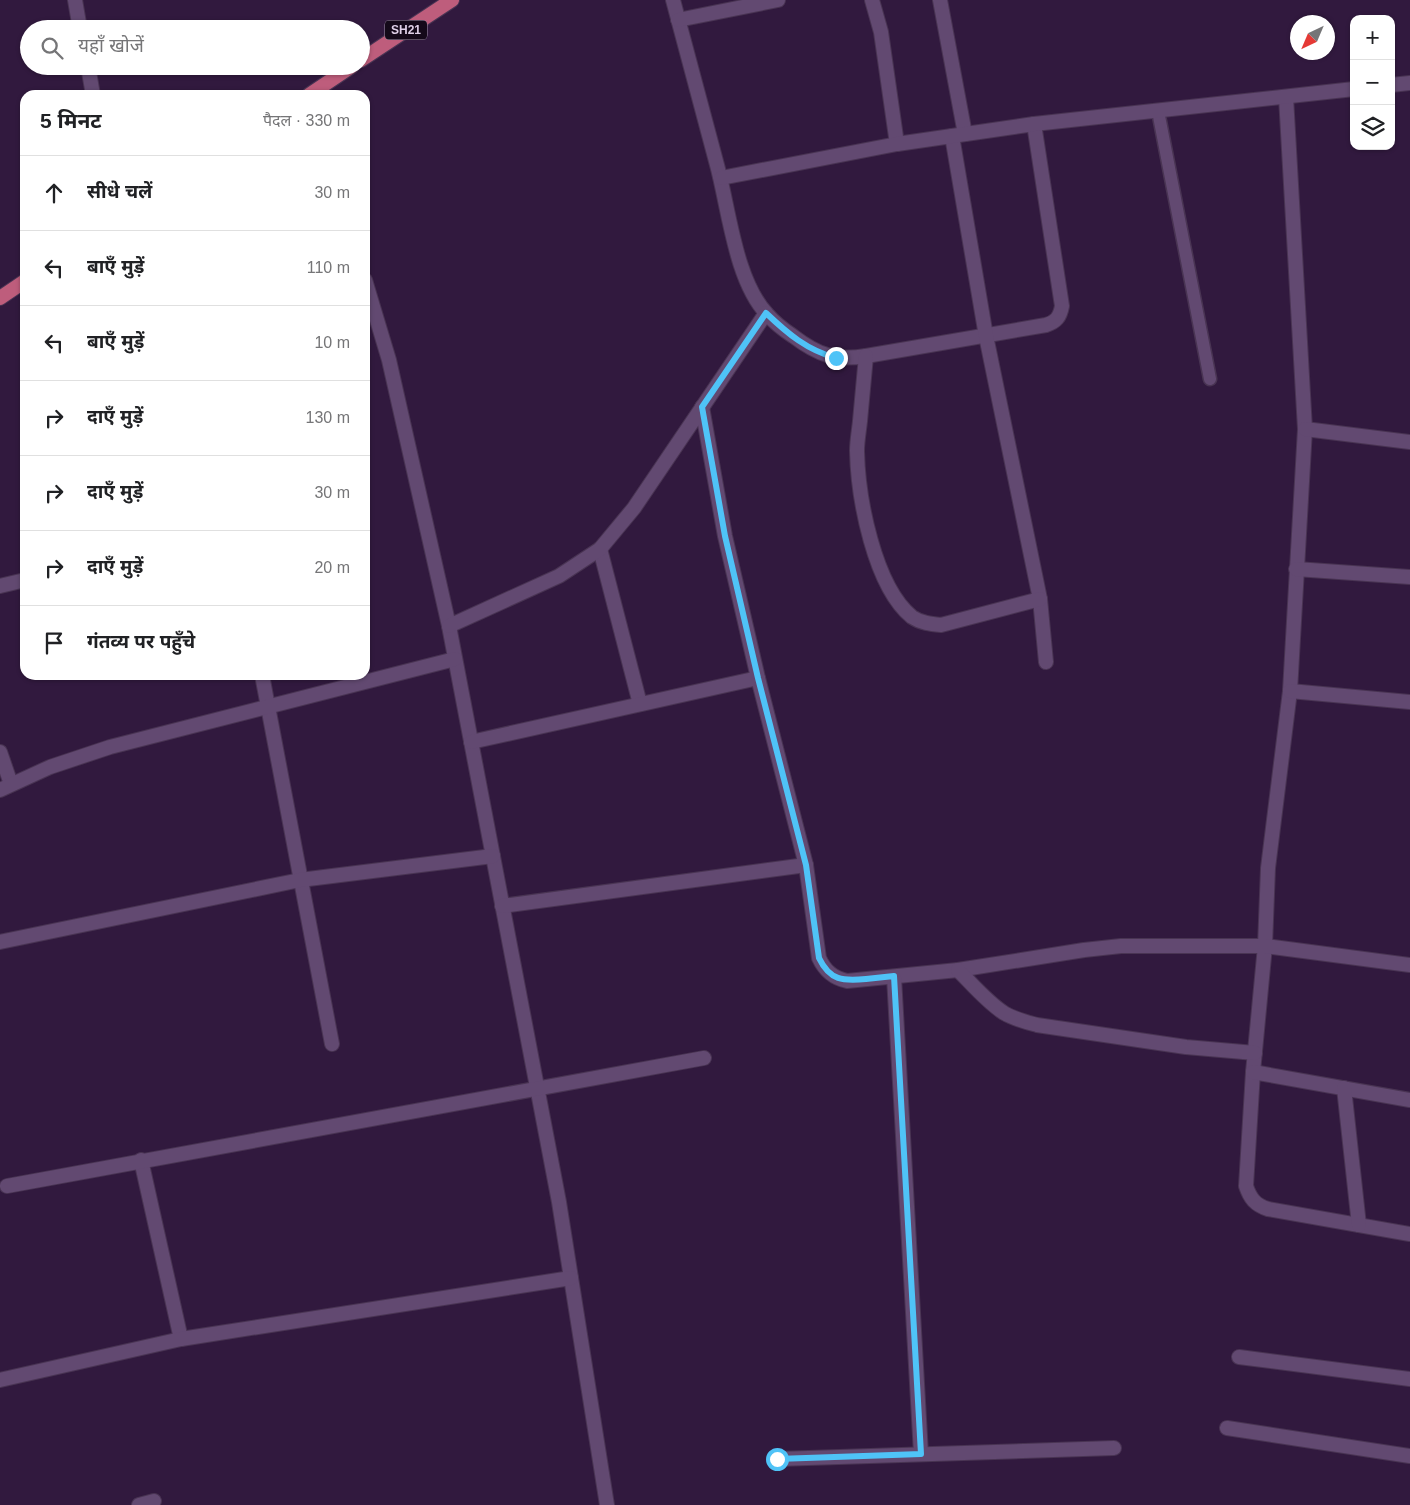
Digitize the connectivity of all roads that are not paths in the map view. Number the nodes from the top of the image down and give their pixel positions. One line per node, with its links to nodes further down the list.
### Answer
1 (75, 0): 7 (street)
2 (452, 0): 9 (main road, SH21)
3 (673, 0): 8 (street)
4 (778, 0): 8 (street)
5 (872, 0): 21 (street)
6 (940, 0): 20 (street)
7 (78, 20)
8 (678, 20): 22 (street)
9 (370, 54)
10 (90, 75): 15 (street)
11 (339, 75): 16 (main road)
12 (1410, 83): 13 (street)
13 (1395, 85)
14 (1350, 89): 17 (street)
15 (92, 90)
16 (317, 90)
17 (1286, 96): 18 (street); 31 (street)
18 (1158, 111): 19 (street); 29 (lane)
19 (1034, 124): 20 (street); 27 (street)
20 (959, 135): 21 (street); 27 (street)
21 (897, 144): 22 (street)
22 (721, 178): 26 (street)
23 (20, 284): 25 (main road)
24 (370, 297): 39 (street)
25 (0, 298)
26 (766, 313): 28 (street); 30 (street)
27 (986, 336): 28 (street); 38 (street)
28 (866, 356): 38 (street)
29 (1210, 379)
30 (702, 407): 33 (street); 42 (street)
31 (1305, 429): 32 (street); 34 (street)
32 (1410, 442)
33 (600, 549): 39 (street); 46 (street)
34 (1296, 569): 35 (street); 44 (street)
35 (1410, 577)
36 (20, 581): 37 (street)
37 (0, 586)
38 (1040, 599): 41 (street)
39 (448, 626): 40 (street)
40 (455, 659): 47 (street); 48 (street)
41 (1046, 662)
42 (758, 678): 46 (street); 52 (street)
43 (263, 680): 47 (street)
44 (1290, 692): 45 (street); 56 (street)
45 (1410, 702)
46 (640, 704): 48 (street)
47 (267, 707): 50 (street); 53 (street)
48 (471, 742): 51 (street)
49 (0, 752): 50 (street)
50 (5, 787)
51 (493, 856): 53 (street); 54 (street)
52 (806, 865): 54 (street); 59 (street)
53 (300, 880): 55 (street); 60 (street)
54 (502, 906): 64 (street)
55 (0, 942)
56 (1265, 946): 57 (street); 58 (street); 61 (street)
57 (1410, 965)
58 (958, 970): 59 (street); 61 (street)
59 (894, 976): 78 (street)
60 (332, 1044)
61 (1255, 1053): 63 (street)
62 (704, 1058): 64 (street)
63 (1253, 1072): 65 (street); 69 (street)
64 (537, 1088): 67 (street); 71 (street)
65 (1344, 1088): 66 (street); 69 (street)
66 (1410, 1100)
67 (141, 1160): 68 (street); 72 (street)
68 (7, 1186)
69 (1359, 1225): 70 (street)
70 (1410, 1234)
71 (571, 1278): 72 (street); 83 (street)
72 (181, 1339): 75 (street)
73 (1239, 1357): 74 (street)
74 (1410, 1379)
75 (0, 1380)
76 (1227, 1428): 79 (street)
77 (1114, 1448): 78 (street)
78 (921, 1454): 80 (street)
79 (1410, 1456)
80 (777, 1459)
81 (154, 1501): 82 (street)
82 (139, 1505)
83 (607, 1505)

